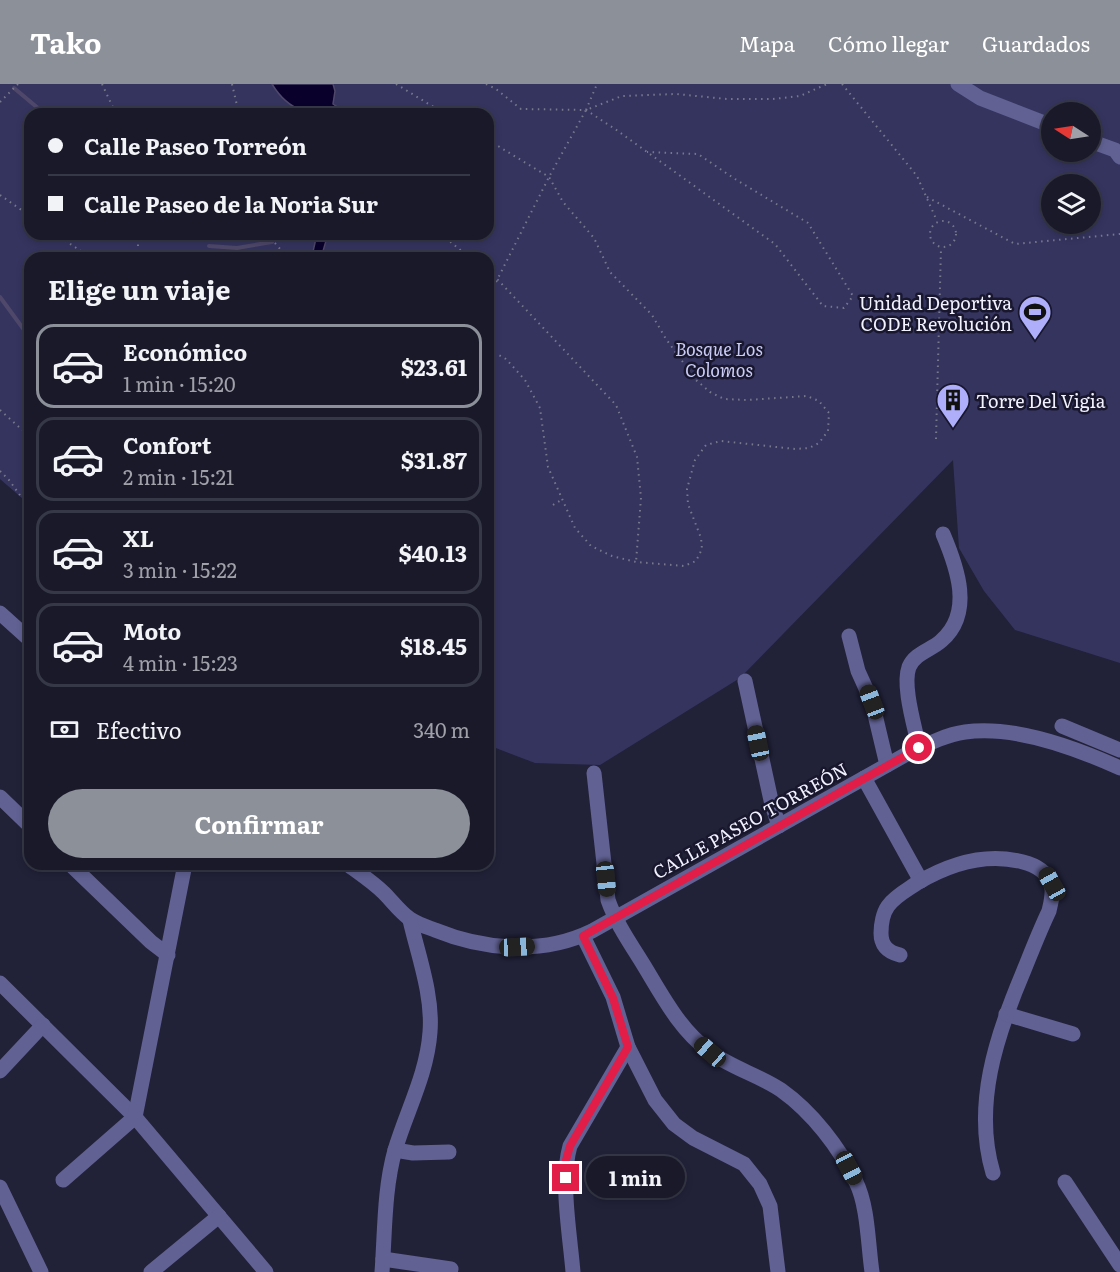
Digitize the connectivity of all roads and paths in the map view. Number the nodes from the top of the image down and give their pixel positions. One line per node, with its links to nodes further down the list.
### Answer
1 (18, 84): 10 (path)
2 (102, 84): 11 (path)
3 (232, 84): 12 (path)
4 (396, 84): 13 (path)
5 (486, 84): 14 (path)
6 (597, 84): 14 (path)
7 (827, 84): 14 (path)
8 (842, 84): 22 (path)
9 (958, 84): 15 (street)
10 (0, 102)
11 (113, 108)
12 (238, 108)
13 (435, 108)
14 (586, 110): 18 (path); 20 (path)
15 (1041, 122)
16 (494, 144): 20 (path)
17 (1101, 145): 19 (street)
18 (647, 152): 18 (path)
19 (1120, 157)
20 (549, 177): 34 (path); 45 (path)
21 (0, 195): 23 (path)
22 (927, 197): 24 (path); 25 (path)
23 (24, 212)
24 (937, 221): 29 (path); 29 (path)
25 (1120, 234)
26 (64, 240): 30 (path)
27 (272, 240): 31 (path)
28 (448, 240): 32 (path)
29 (942, 248): 39 (path)
30 (82, 252)
31 (283, 252)
32 (464, 252)
33 (494, 277): 34 (path)
34 (498, 280): 35 (path); 45 (path)
35 (494, 287)
36 (494, 352): 41 (path)
37 (0, 410): 38 (path)
38 (24, 432)
39 (936, 439)
40 (0, 471): 42 (path)
41 (563, 499): 43 (path); 45 (path)
42 (24, 500)
43 (553, 505)
44 (943, 534): 51 (street)
45 (636, 562)
46 (0, 613): 47 (street)
47 (24, 635)
48 (849, 636): 53 (street)
49 (745, 681): 59 (street)
50 (1062, 726): 52 (street)
51 (919, 748): 53 (street, CALLE PASEO TORREÓN); 54 (street, CALLE PASEO TORREÓN)
52 (1120, 750)
53 (887, 765): 56 (street, CALLE PASEO TORREÓN)
54 (1120, 768)
55 (594, 773): 64 (street)
56 (864, 778): 59 (street, CALLE PASEO TORREÓN); 63 (street)
57 (0, 798): 58 (street)
58 (24, 820)
59 (779, 826): 64 (street, CALLE PASEO TORREÓN)
60 (75, 870): 67 (street)
61 (184, 870): 67 (street)
62 (355, 870): 65 (street, CALLE PASEO TORREÓN)
63 (921, 881): 68 (street); 70 (street)
64 (615, 919): 66 (street, CALLE PASEO TORREÓN); 91 (street)
65 (410, 920): 66 (street, CALLE PASEO TORREÓN); 76 (street)
66 (583, 936): 73 (street)
67 (168, 955): 75 (street)
68 (900, 955)
69 (0, 983): 71 (street)
70 (1004, 1019): 72 (street); 78 (street)
71 (43, 1025): 74 (street); 75 (street)
72 (1073, 1034)
73 (628, 1047): 89 (street); 90 (street)
74 (0, 1071)
75 (135, 1117): 79 (street); 82 (street)
76 (395, 1150): 77 (street); 84 (street)
77 (449, 1152)
78 (993, 1173)
79 (63, 1180)
80 (1065, 1182): 83 (street)
81 (0, 1187): 86 (street)
82 (219, 1216): 87 (street); 88 (street)
83 (1120, 1265)
84 (383, 1266): 85 (street)
85 (452, 1269)
86 (41, 1272)
87 (151, 1272)
88 (266, 1272)
89 (573, 1272)
90 (778, 1272)
91 (872, 1272)

